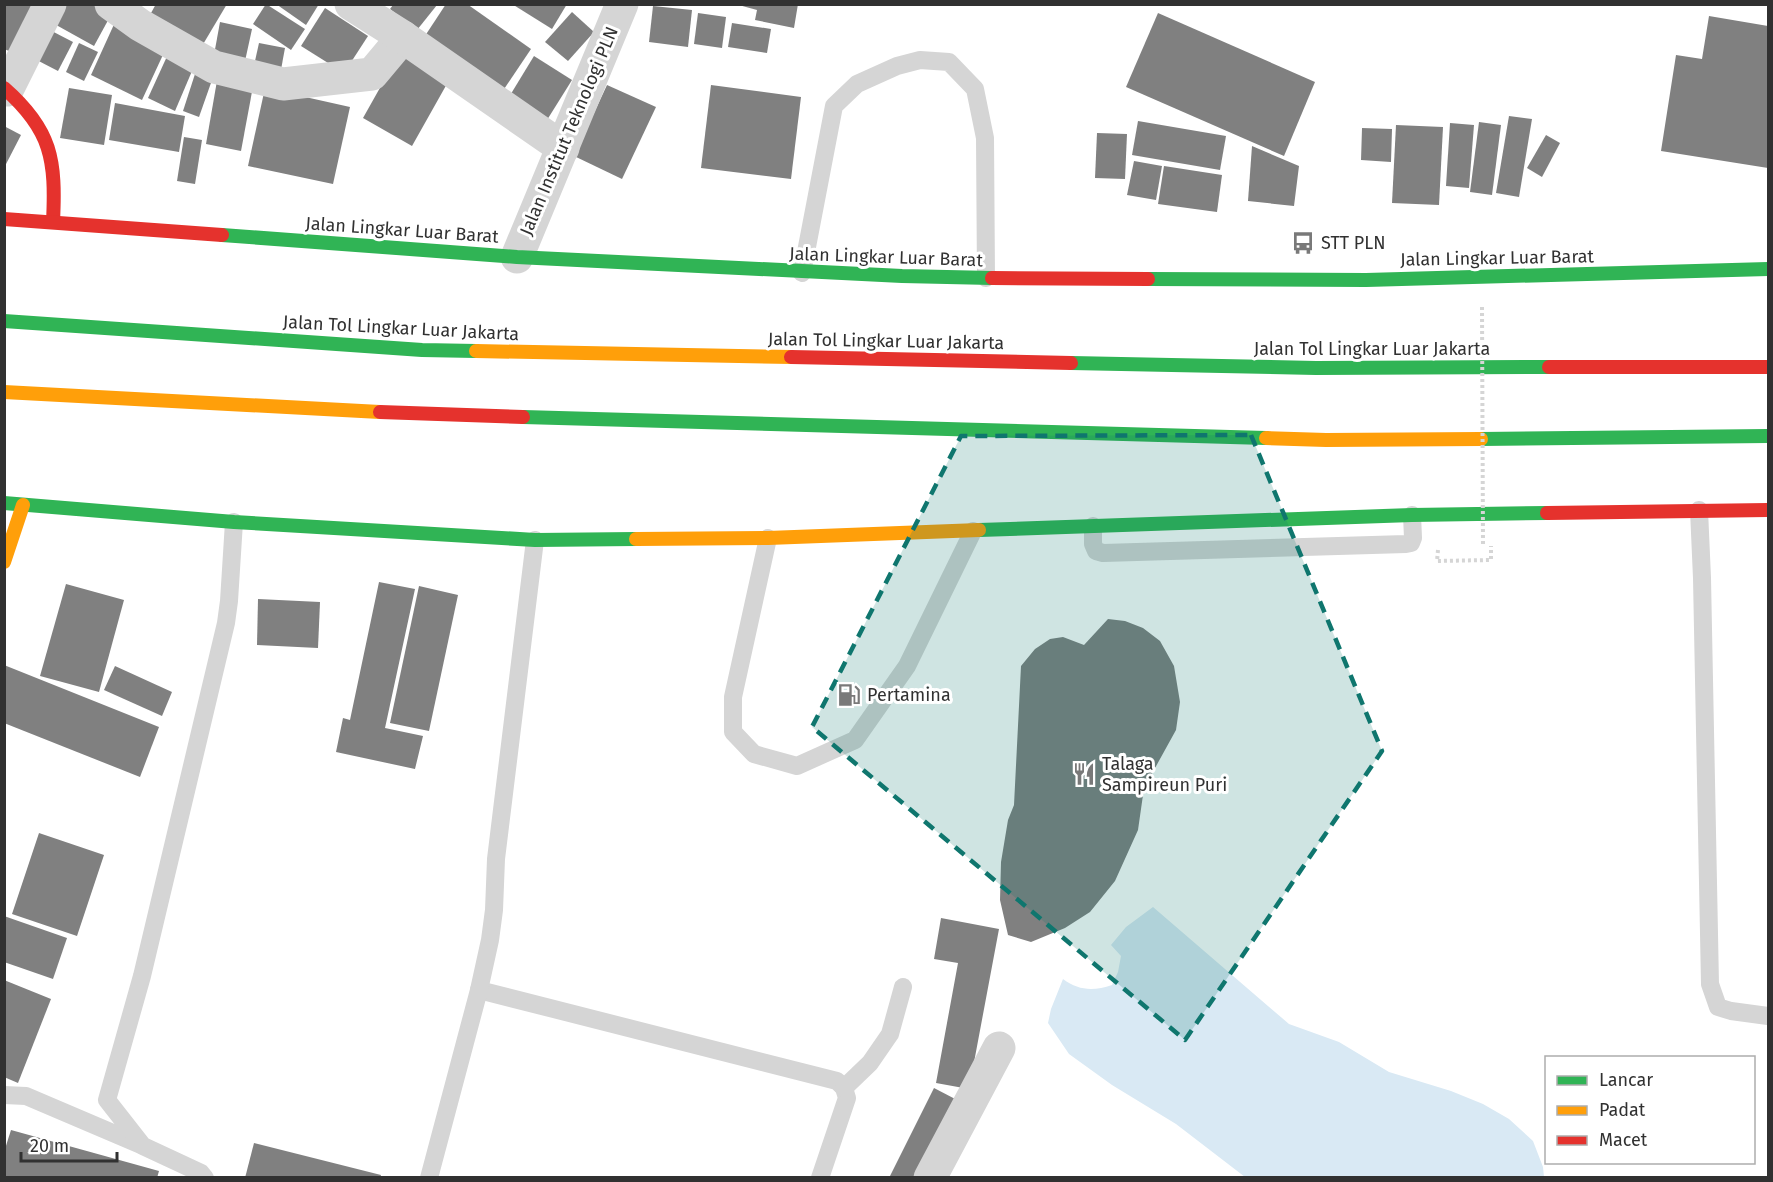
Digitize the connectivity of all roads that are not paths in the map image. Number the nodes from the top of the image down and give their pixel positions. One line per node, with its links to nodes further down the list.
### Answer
1 (50, 4): 7 (street)
2 (111, 4): 5 (street)
3 (351, 4): 6 (street)
4 (622, 4): 8 (street, Jalan Institut Teknologi PLN)
5 (144, 15): 6 (street)
6 (403, 37): 8 (street)
7 (6, 89): 10 (main road)
8 (563, 148): 11 (street, Jalan Institut Teknologi PLN)
9 (4, 219): 10 (main road, Jalan Lingkar Luar Barat)
10 (53, 222): 11 (main road, Jalan Lingkar Luar Barat)
11 (517, 257): 13 (main road, Jalan Lingkar Luar Barat)
12 (1768, 269): 14 (main road, Jalan Lingkar Luar Barat)
13 (802, 273): 14 (main road, Jalan Lingkar Luar Barat); 14 (lane)
14 (986, 278)
15 (4, 321): 16 (main road, Jalan Tol Lingkar Luar Jakarta)
16 (1768, 367)
17 (4, 392): 18 (main road)
18 (1768, 436)
19 (4, 503): 20 (main road)
20 (23, 505): 24 (main road); 29 (main road)
21 (1699, 510): 22 (main road); 23 (main road); 32 (lane)
22 (1768, 510)
23 (1412, 515): 25 (main road); 25 (lane)
24 (234, 522): 28 (main road); 36 (lane)
25 (1093, 526): 26 (main road)
26 (973, 531): 27 (main road); 27 (lane)
27 (768, 538): 28 (main road)
28 (535, 540): 31 (lane)
29 (4, 562)
30 (903, 987): 34 (lane)
31 (479, 990): 34 (lane); 38 (lane)
32 (1768, 1016)
33 (999, 1048): 40 (street)
34 (844, 1088): 39 (lane)
35 (4, 1095): 36 (lane)
36 (143, 1146): 37 (lane)
37 (205, 1178)
38 (429, 1178)
39 (820, 1178)
40 (930, 1178)

